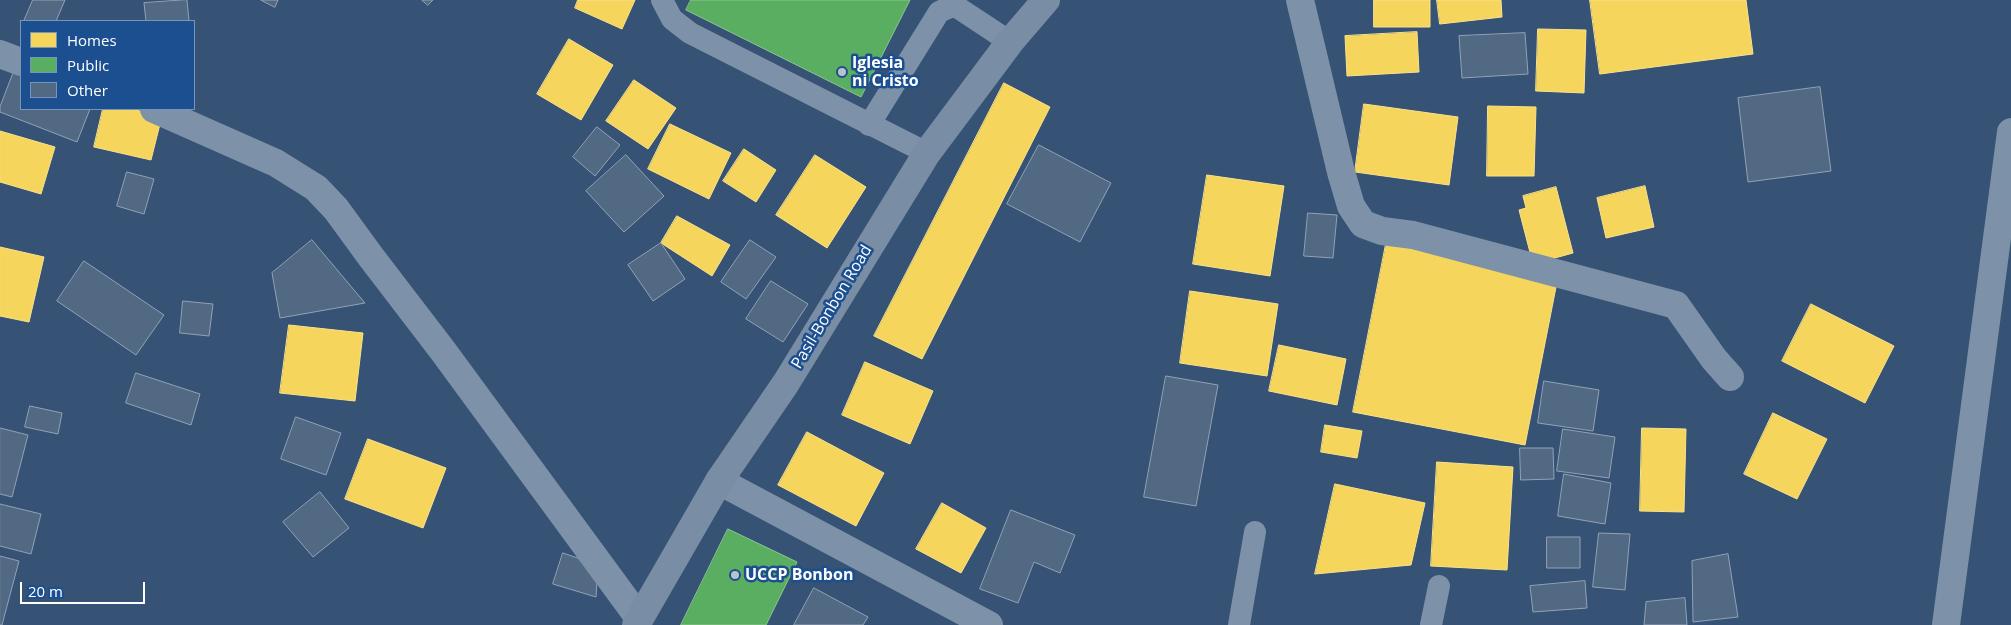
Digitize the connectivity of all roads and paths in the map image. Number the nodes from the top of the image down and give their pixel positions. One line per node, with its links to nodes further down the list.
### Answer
1 (662, 0): 8 (lane)
2 (1046, 0): 4 (street, Pasil-Bonbon Road)
3 (1300, 0): 11 (street)
4 (1010, 42): 8 (lane); 10 (street, Pasil-Bonbon Road)
5 (0, 54): 6 (street)
6 (20, 62)
7 (156, 110): 15 (street)
8 (870, 125): 10 (lane)
9 (2011, 132): 19 (street)
10 (927, 154): 12 (street, Pasil-Bonbon Road)
11 (1730, 377)
12 (719, 481): 15 (street, Pasil-Bonbon Road); 16 (street)
13 (1255, 532): 17 (lane)
14 (1439, 586): 18 (lane)
15 (637, 622)
16 (989, 625)
17 (1239, 625)
18 (1431, 625)
19 (1946, 625)

